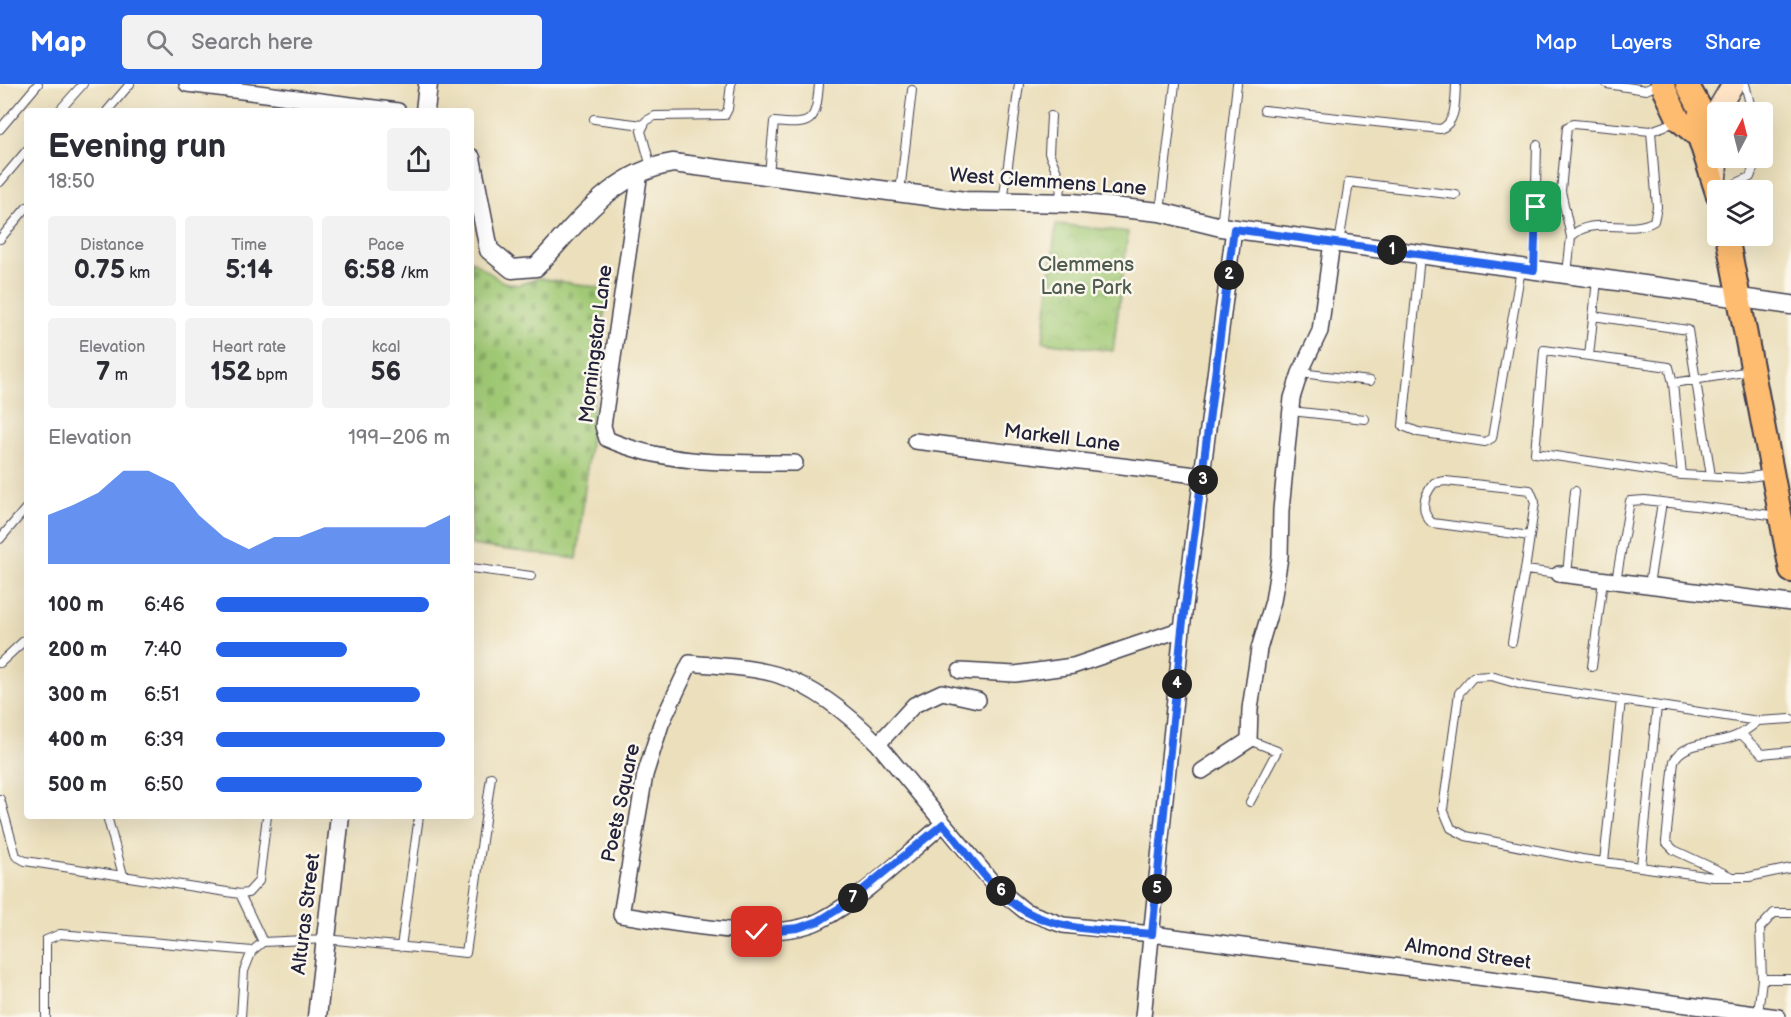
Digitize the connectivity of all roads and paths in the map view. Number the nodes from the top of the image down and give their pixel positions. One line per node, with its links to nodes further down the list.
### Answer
1 (38, 84): 29 (lane)
2 (83, 84): 20 (lane)
3 (130, 84): 21 (lane)
4 (187, 84): 22 (street)
5 (428, 84): 23 (street)
6 (732, 84): 28 (lane)
7 (819, 84): 38 (lane)
8 (1019, 84): 43 (lane)
9 (1175, 84): 46 (lane)
10 (1237, 84): 47 (lane)
11 (1456, 84): 24 (lane)
12 (1607, 84): 13 (lane)
13 (1661, 84): 27 (main road)
14 (1688, 84): 31 (main road)
15 (1733, 84): 18 (main road)
16 (1745, 84): 19 (lane)
17 (912, 90): 41 (lane)
18 (1722, 102)
19 (1750, 102)
20 (63, 108)
21 (110, 108)
22 (348, 108)
23 (425, 108)
24 (1264, 110)
25 (1051, 116): 44 (lane)
26 (594, 119): 28 (lane)
27 (1679, 120): 30 (lane); 32 (main road)
28 (643, 125): 36 (lane)
29 (0, 129)
30 (1651, 131): 48 (lane); 48 (lane)
31 (1707, 137)
32 (1707, 140)
33 (1537, 145): 53 (lane)
34 (24, 154): 40 (lane)
35 (1753, 168): 39 (lane)
36 (645, 169): 37 (street, West Clemmens Lane); 38 (street, West Clemmens Lane); 68 (street, Morningstar Lane)
37 (474, 173)
38 (769, 176): 41 (street, West Clemmens Lane)
39 (1743, 180)
40 (0, 182)
41 (900, 192): 43 (street, West Clemmens Lane)
42 (1456, 195): 50 (lane)
43 (1003, 203): 44 (street, West Clemmens Lane)
44 (1060, 203): 46 (street, West Clemmens Lane)
45 (24, 211): 49 (lane)
46 (1160, 212): 47 (street, West Clemmens Lane)
47 (1228, 228): 50 (street, West Clemmens Lane); 71 (street)
48 (1571, 237): 54 (lane)
49 (0, 239)
50 (1335, 242): 52 (street, West Clemmens Lane); 61 (street)
51 (1729, 246): 56 (main road)
52 (1420, 254): 53 (street, West Clemmens Lane); 53 (lane)
53 (1528, 269): 54 (street, West Clemmens Lane)
54 (1567, 274): 55 (street, West Clemmens Lane)
55 (1597, 278): 56 (street, West Clemmens Lane); 58 (lane)
56 (1739, 298): 57 (street, West Clemmens Lane); 60 (main road)
57 (1791, 304)
58 (1593, 316): 59 (lane); 62 (lane)
59 (1589, 356): 64 (lane); 70 (lane)
60 (1753, 371): 62 (lane); 69 (main road)
61 (1300, 373): 63 (lane); 65 (street)
62 (1696, 380): 64 (lane); 72 (lane)
63 (1370, 381)
64 (1673, 383): 70 (lane)
65 (1291, 411): 66 (lane); 99 (street)
66 (1365, 419)
67 (915, 441): 71 (street, Markell Lane)
68 (795, 464)
69 (1773, 474): 72 (lane); 76 (main road)
70 (1682, 475): 72 (lane)
71 (1204, 476): 87 (street)
72 (1711, 476)
73 (1575, 491): 82 (lane)
74 (1662, 502): 76 (lane); 84 (lane); 85 (lane)
75 (24, 511): 78 (lane)
76 (1784, 519): 81 (main road)
77 (1530, 536): 77 (lane); 80 (lane)
78 (0, 539)
79 (474, 568): 83 (lane)
80 (1525, 570): 82 (lane); 89 (lane)
81 (1791, 571)
82 (1563, 575): 84 (street)
83 (531, 576)
84 (1610, 581): 85 (street); 91 (lane)
85 (1648, 585): 86 (street)
86 (1791, 603)
87 (1182, 629): 92 (street); 118 (street)
88 (24, 641): 90 (lane)
89 (1512, 642)
90 (0, 663)
91 (1592, 668)
92 (960, 671)
93 (978, 700): 100 (street)
94 (1621, 700): 95 (lane); 111 (lane); 111 (lane)
95 (1657, 706): 97 (lane); 112 (lane)
96 (1791, 719): 97 (lane)
97 (1758, 721): 98 (lane)
98 (1741, 734): 101 (lane); 115 (lane)
99 (1249, 740): 102 (street); 105 (lane)
100 (878, 744): 110 (street, Poets Square); 110 (street, Poets Square)
101 (1791, 751)
102 (1202, 771)
103 (491, 777): 121 (lane)
104 (0, 799): 114 (lane)
105 (1250, 802)
106 (108, 819): 114 (lane)
107 (267, 819): 116 (lane)
108 (340, 819): 119 (street, Alturas Street)
109 (418, 819): 121 (lane)
110 (943, 824): 118 (street, Poets Square)
111 (1604, 862): 112 (lane)
112 (1641, 866): 115 (lane)
113 (1791, 868): 115 (lane)
114 (123, 875): 116 (lane)
115 (1733, 877)
116 (240, 894): 120 (lane)
117 (1791, 913): 123 (lane)
118 (1152, 934): 125 (street, Almond Street); 129 (street)
119 (326, 939): 120 (lane); 121 (lane); 128 (street, Alturas Street)
120 (262, 942): 122 (lane)
121 (401, 947)
122 (252, 951): 126 (lane); 127 (lane)
123 (1762, 979): 124 (lane); 125 (lane)
124 (1791, 979)
125 (1758, 1014): 130 (street, Almond Street)
126 (46, 1017)
127 (241, 1017)
128 (317, 1017)
129 (1143, 1017)
130 (1778, 1017)

